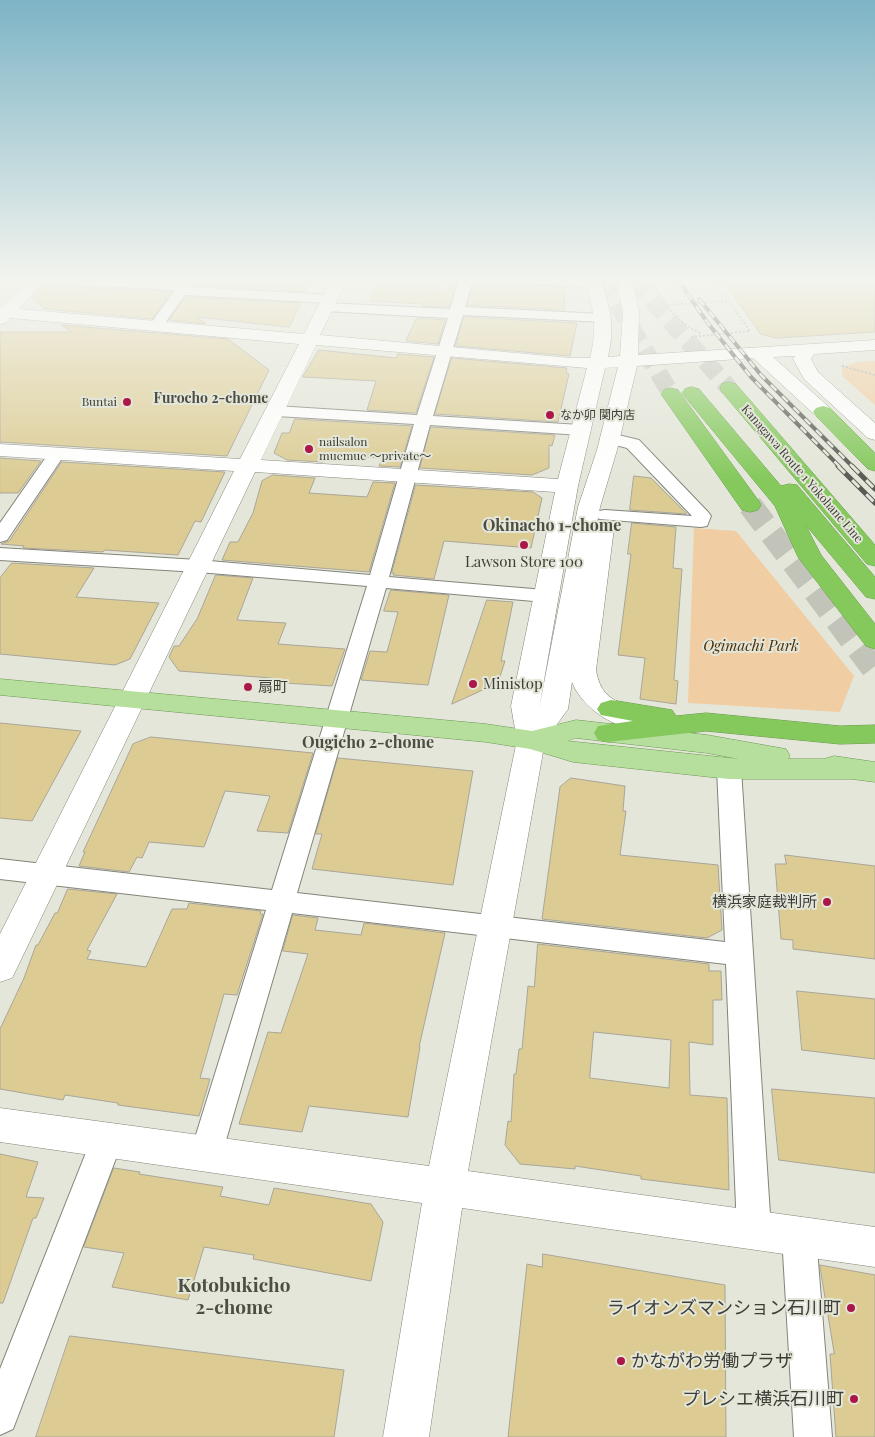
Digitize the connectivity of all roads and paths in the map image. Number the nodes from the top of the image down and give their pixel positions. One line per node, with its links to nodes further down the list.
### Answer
1 (305, 347): 18 (street)
2 (392, 347): 11 (street)
3 (447, 347): 11 (street)
4 (602, 347): 13 (street)
5 (630, 347): 12 (street)
6 (732, 347): 12 (street)
7 (759, 347): 20 (street)
8 (788, 347): 10 (street)
9 (840, 347): 10 (street)
10 (808, 349): 19 (street)
11 (446, 351): 13 (street); 21 (street)
12 (629, 360): 13 (street); 24 (street)
13 (598, 363): 22 (street)
14 (834, 364): 15 (path)
15 (875, 375)
16 (729, 388): 37 (highway, Kanagawa Route 1 Yokohane Line)
17 (690, 393): 32 (highway); 37 (highway); 40 (highway)
18 (276, 410): 21 (street); 29 (street)
19 (848, 410): 23 (street); 27 (highway)
20 (823, 412): 27 (highway); 28 (highway)
21 (424, 420): 22 (street); 30 (street)
22 (581, 430): 31 (street)
23 (875, 434)
24 (608, 444): 33 (street); 33 (street); 47 (street)
25 (0, 450): 26 (street)
26 (57, 454): 29 (street); 34 (street)
27 (875, 454)
28 (875, 464)
29 (248, 466): 30 (street); 36 (street)
30 (407, 475): 31 (street); 38 (street)
31 (567, 486): 39 (street)
32 (750, 505)
33 (605, 515): 44 (street)
34 (0, 536)
35 (0, 554): 36 (street)
36 (198, 566): 38 (street); 42 (street)
37 (872, 579)
38 (378, 582): 39 (street); 43 (street)
39 (545, 596): 47 (street)
40 (875, 642)
41 (0, 687): 42 (main road)
42 (133, 700): 43 (main road); 51 (street)
43 (337, 718): 47 (main road); 52 (street)
44 (610, 721): 45 (main road); 45 (highway); 47 (main road)
45 (706, 733): 46 (highway); 49 (main road)
46 (875, 734)
47 (531, 740): 48 (main road); 53 (street)
48 (729, 769): 49 (main road); 54 (street)
49 (863, 771)
50 (0, 869): 51 (street)
51 (47, 874): 52 (street); 55 (street)
52 (281, 901): 53 (street); 58 (street)
53 (496, 926): 54 (street); 59 (street)
54 (740, 955): 60 (street)
55 (0, 968)
56 (0, 1125): 57 (street)
57 (107, 1140): 58 (street); 63 (street)
58 (206, 1154): 59 (street)
59 (445, 1187): 60 (street); 64 (street)
60 (754, 1230): 61 (street)
61 (799, 1236): 62 (street); 65 (street)
62 (875, 1247)
63 (0, 1416)
64 (406, 1437)
65 (813, 1437)

